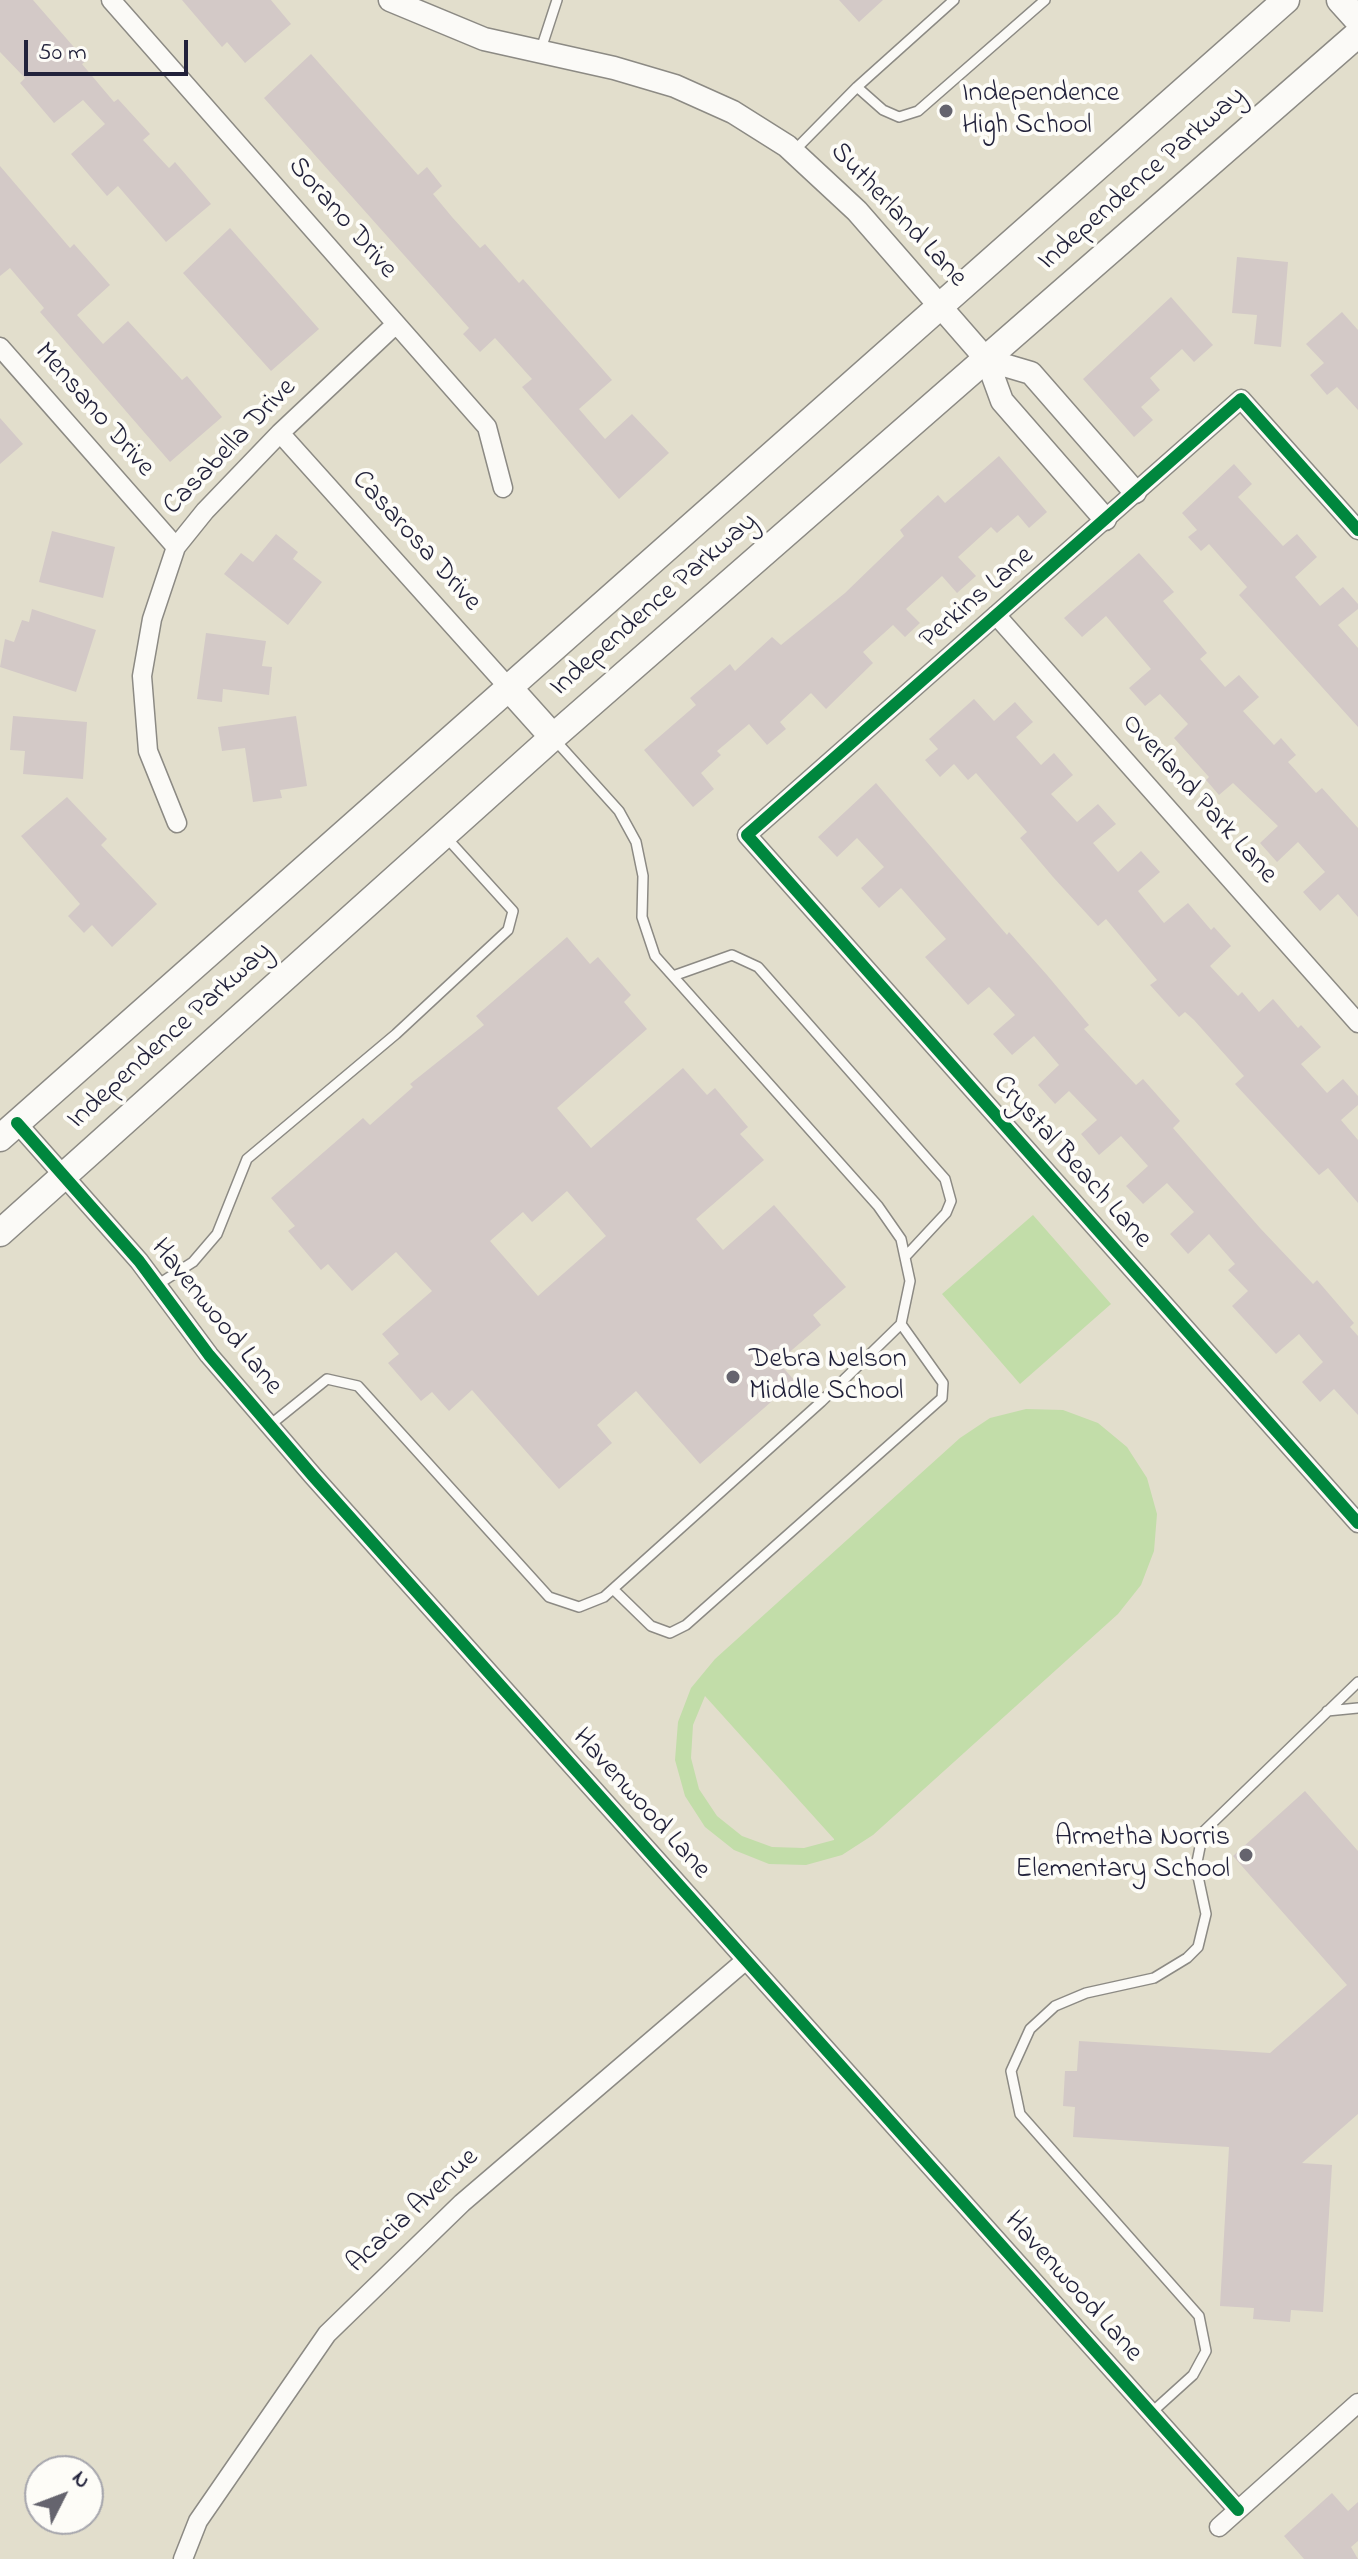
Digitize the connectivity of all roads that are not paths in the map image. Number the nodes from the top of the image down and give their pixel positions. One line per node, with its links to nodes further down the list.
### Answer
1 (111, 0): 14 (street, Sorano Drive)
2 (390, 0): 10 (street, Sutherland Lane)
3 (557, 0): 10 (lane)
4 (954, 0): 11 (lane)
5 (1045, 0): 11 (lane)
6 (1286, 0): 13 (main road, Independence Parkway)
7 (1340, 0): 8 (main road)
8 (1358, 20)
9 (1358, 34): 16 (main road, Independence Parkway)
10 (540, 52): 12 (street, Sutherland Lane)
11 (857, 87): 12 (lane)
12 (793, 152): 13 (street, Sutherland Lane)
13 (940, 305): 16 (street, Sutherland Lane); 24 (main road, Independence Parkway)
14 (396, 324): 17 (street, Casabella Drive); 18 (street, Sorano Drive)
15 (0, 347): 22 (street, Mensano Drive)
16 (987, 360): 19 (street); 20 (street, Sutherland Lane); 25 (main road, Independence Parkway)
17 (280, 433): 22 (street, Casabella Drive); 24 (street, Casarosa Drive)
18 (503, 488)
19 (1135, 492): 20 (street, Perkins Lane); 21 (street, Perkins Lane)
20 (1105, 519): 23 (street, Perkins Lane)
21 (1358, 530)
22 (176, 547): 26 (street, Casabella Drive)
23 (996, 615): 28 (street, Perkins Lane); 30 (street, Overland Park Lane)
24 (509, 688): 25 (main road); 31 (main road, Independence Parkway)
25 (553, 737): 27 (main road, Independence Parkway); 29 (lane)
26 (177, 823)
27 (444, 835): 32 (main road, Independence Parkway); 35 (lane)
28 (747, 835): 38 (street, Crystal Beach Lane)
29 (673, 976): 34 (lane); 34 (lane)
30 (1358, 1023)
31 (8, 1131): 32 (street, Havenwood Lane)
32 (64, 1176): 33 (main road, Independence Parkway); 35 (street, Havenwood Lane)
33 (0, 1233)
34 (905, 1257): 36 (lane)
35 (157, 1285): 37 (street, Havenwood Lane)
36 (901, 1324): 39 (lane); 39 (lane)
37 (270, 1425): 39 (lane); 43 (street, Havenwood Lane)
38 (1358, 1523)
39 (613, 1589)
40 (1358, 1682): 42 (lane)
41 (1358, 1708): 42 (lane)
42 (1327, 1711): 45 (lane)
43 (746, 1960): 45 (street, Havenwood Lane); 48 (street, Acacia Avenue)
44 (1355, 2411): 46 (street)
45 (1151, 2413): 46 (street, Havenwood Lane)
46 (1238, 2510): 47 (street)
47 (1219, 2527)
48 (183, 2559)

